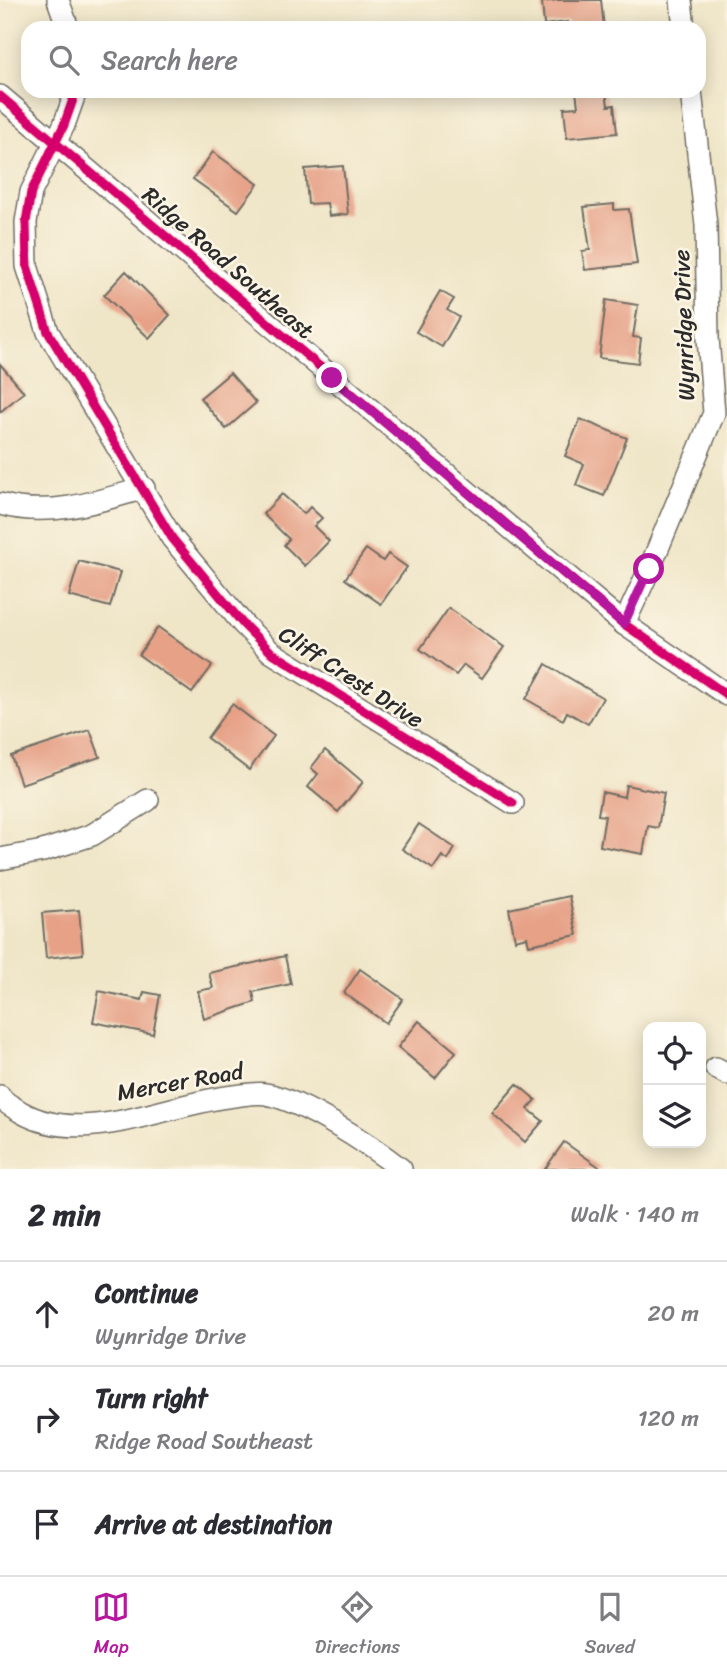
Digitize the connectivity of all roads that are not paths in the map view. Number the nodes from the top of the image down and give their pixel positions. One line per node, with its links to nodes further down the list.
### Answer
1 (58, 0): 3 (street)
2 (681, 0): 4 (street)
3 (66, 21)
4 (683, 21)
5 (0, 96): 8 (street, Ridge Road Southeast)
6 (73, 98): 8 (street, Cliff Crest Drive)
7 (692, 98): 11 (street, Wynridge Drive)
8 (57, 142): 9 (street, Cliff Crest Drive); 11 (street, Ridge Road Southeast)
9 (144, 488): 10 (street); 14 (street, Cliff Crest Drive)
10 (0, 504)
11 (624, 624): 12 (street, Ridge Road Southeast)
12 (727, 695)
13 (148, 800): 15 (street)
14 (513, 803)
15 (0, 859)
16 (0, 1096): 17 (street, Mercer Road)
17 (401, 1169)

